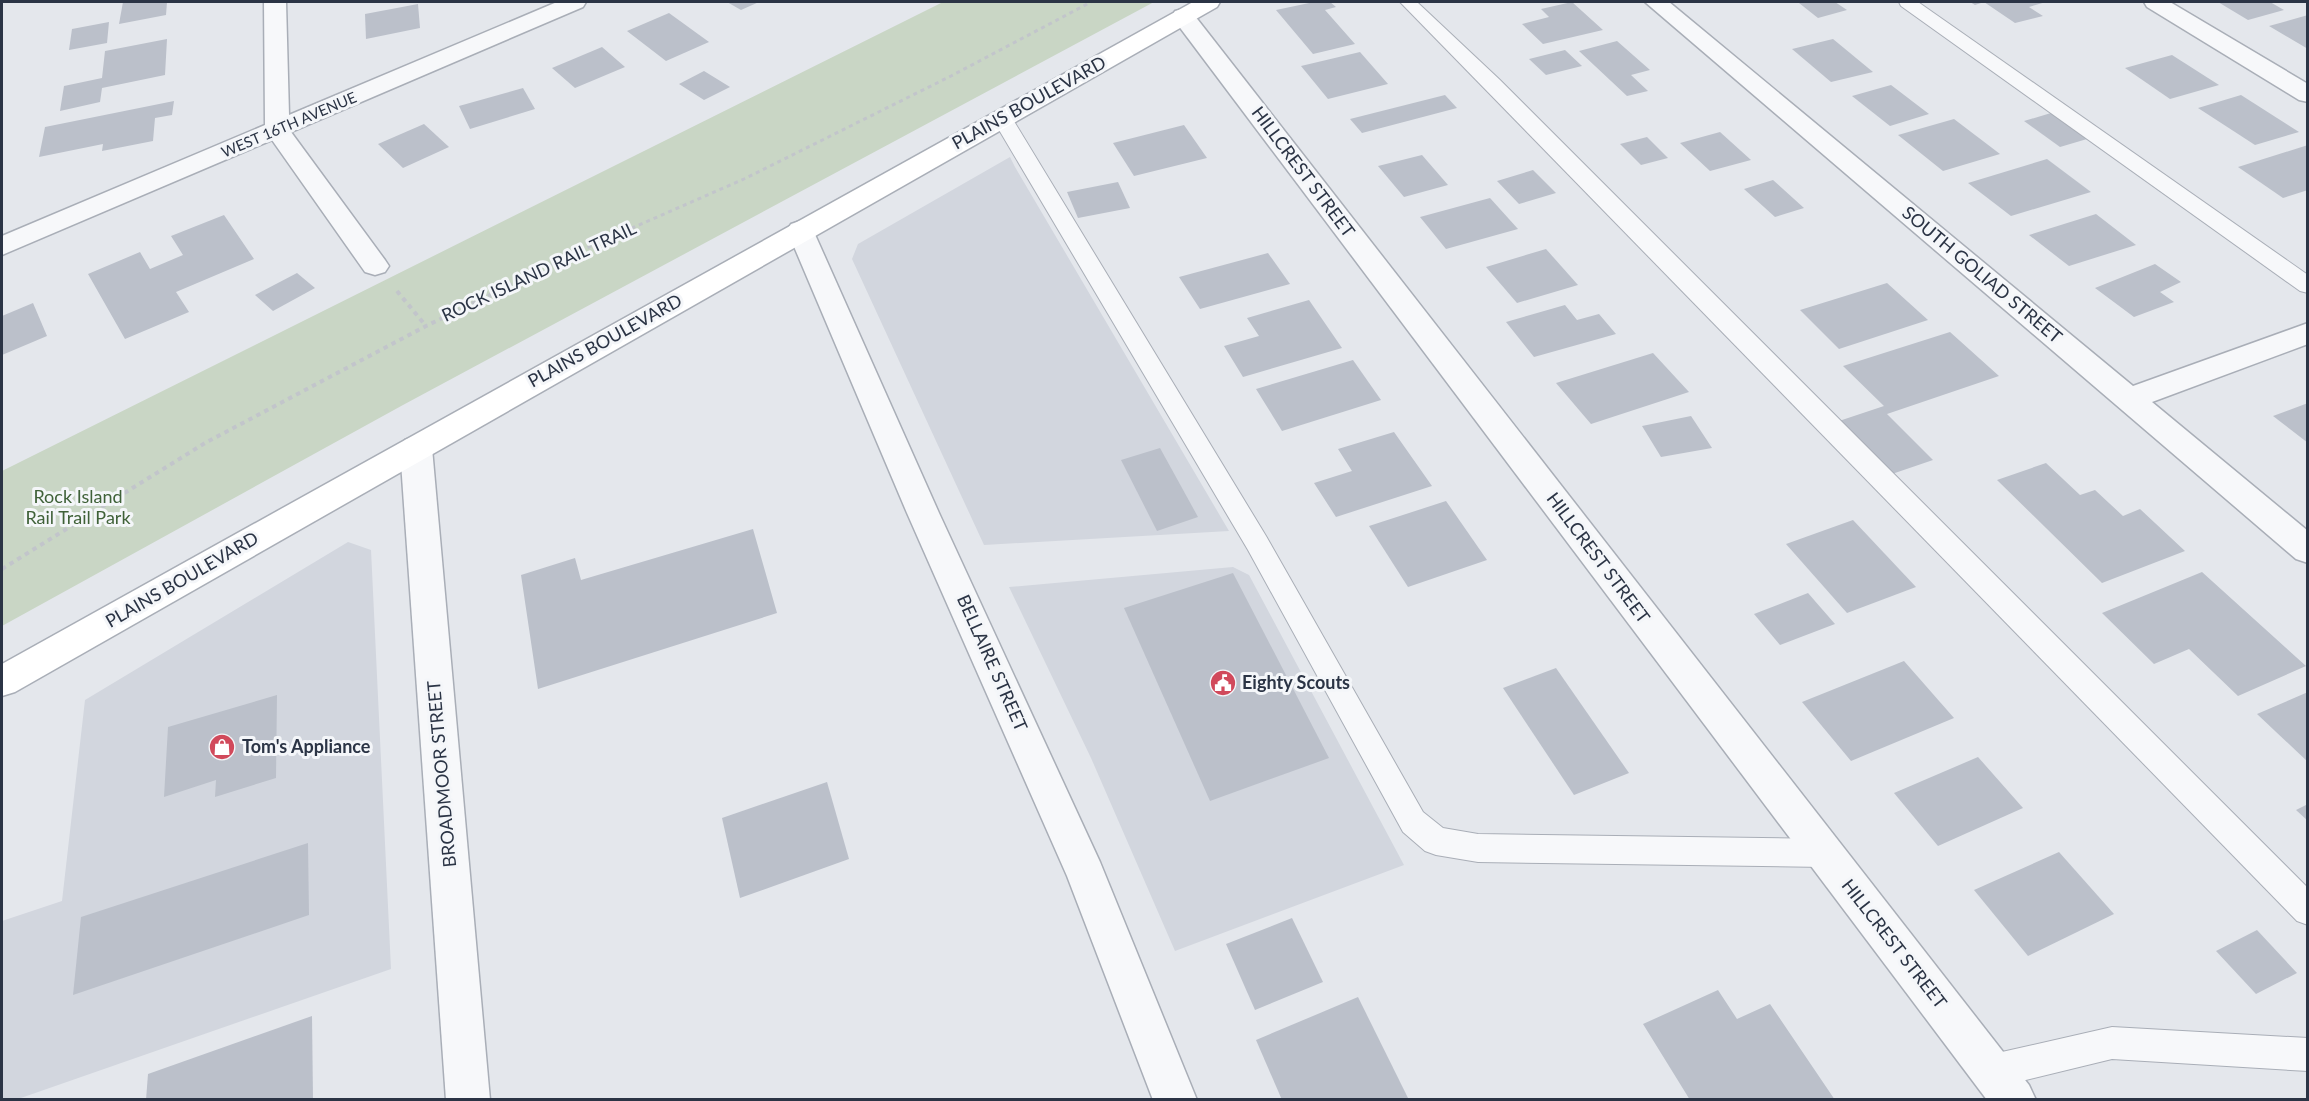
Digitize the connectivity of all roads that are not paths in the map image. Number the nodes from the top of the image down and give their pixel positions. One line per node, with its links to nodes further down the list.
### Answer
1 (275, 2): 10 (street)
2 (576, 2): 10 (street, WEST 16TH AVENUE)
3 (1408, 2): 21 (lane)
4 (1656, 2): 16 (street, SOUTH GOLIAD STREET)
5 (1907, 2): 14 (lane)
6 (2155, 2): 8 (street)
7 (1196, 9): 9 (main road, PLAINS BOULEVARD); 20 (street, HILLCREST STREET)
8 (2307, 95)
9 (1002, 118): 11 (main road, PLAINS BOULEVARD); 20 (lane)
10 (277, 130): 12 (street, WEST 16TH AVENUE); 13 (street)
11 (800, 230): 17 (main road, PLAINS BOULEVARD); 25 (street, BELLAIRE STREET)
12 (2, 246)
13 (375, 266)
14 (2307, 286)
15 (2307, 333): 16 (street)
16 (2129, 399): 18 (street, SOUTH GOLIAD STREET)
17 (416, 448): 19 (main road, PLAINS BOULEVARD); 24 (street, BROADMOOR STREET)
18 (2307, 550)
19 (2, 681)
20 (1825, 853): 23 (street, HILLCREST STREET)
21 (2307, 910)
22 (2307, 1055): 23 (lane)
23 (1993, 1071): 26 (street, HILLCREST STREET)
24 (468, 1100)
25 (1175, 1100)
26 (2014, 1100)

